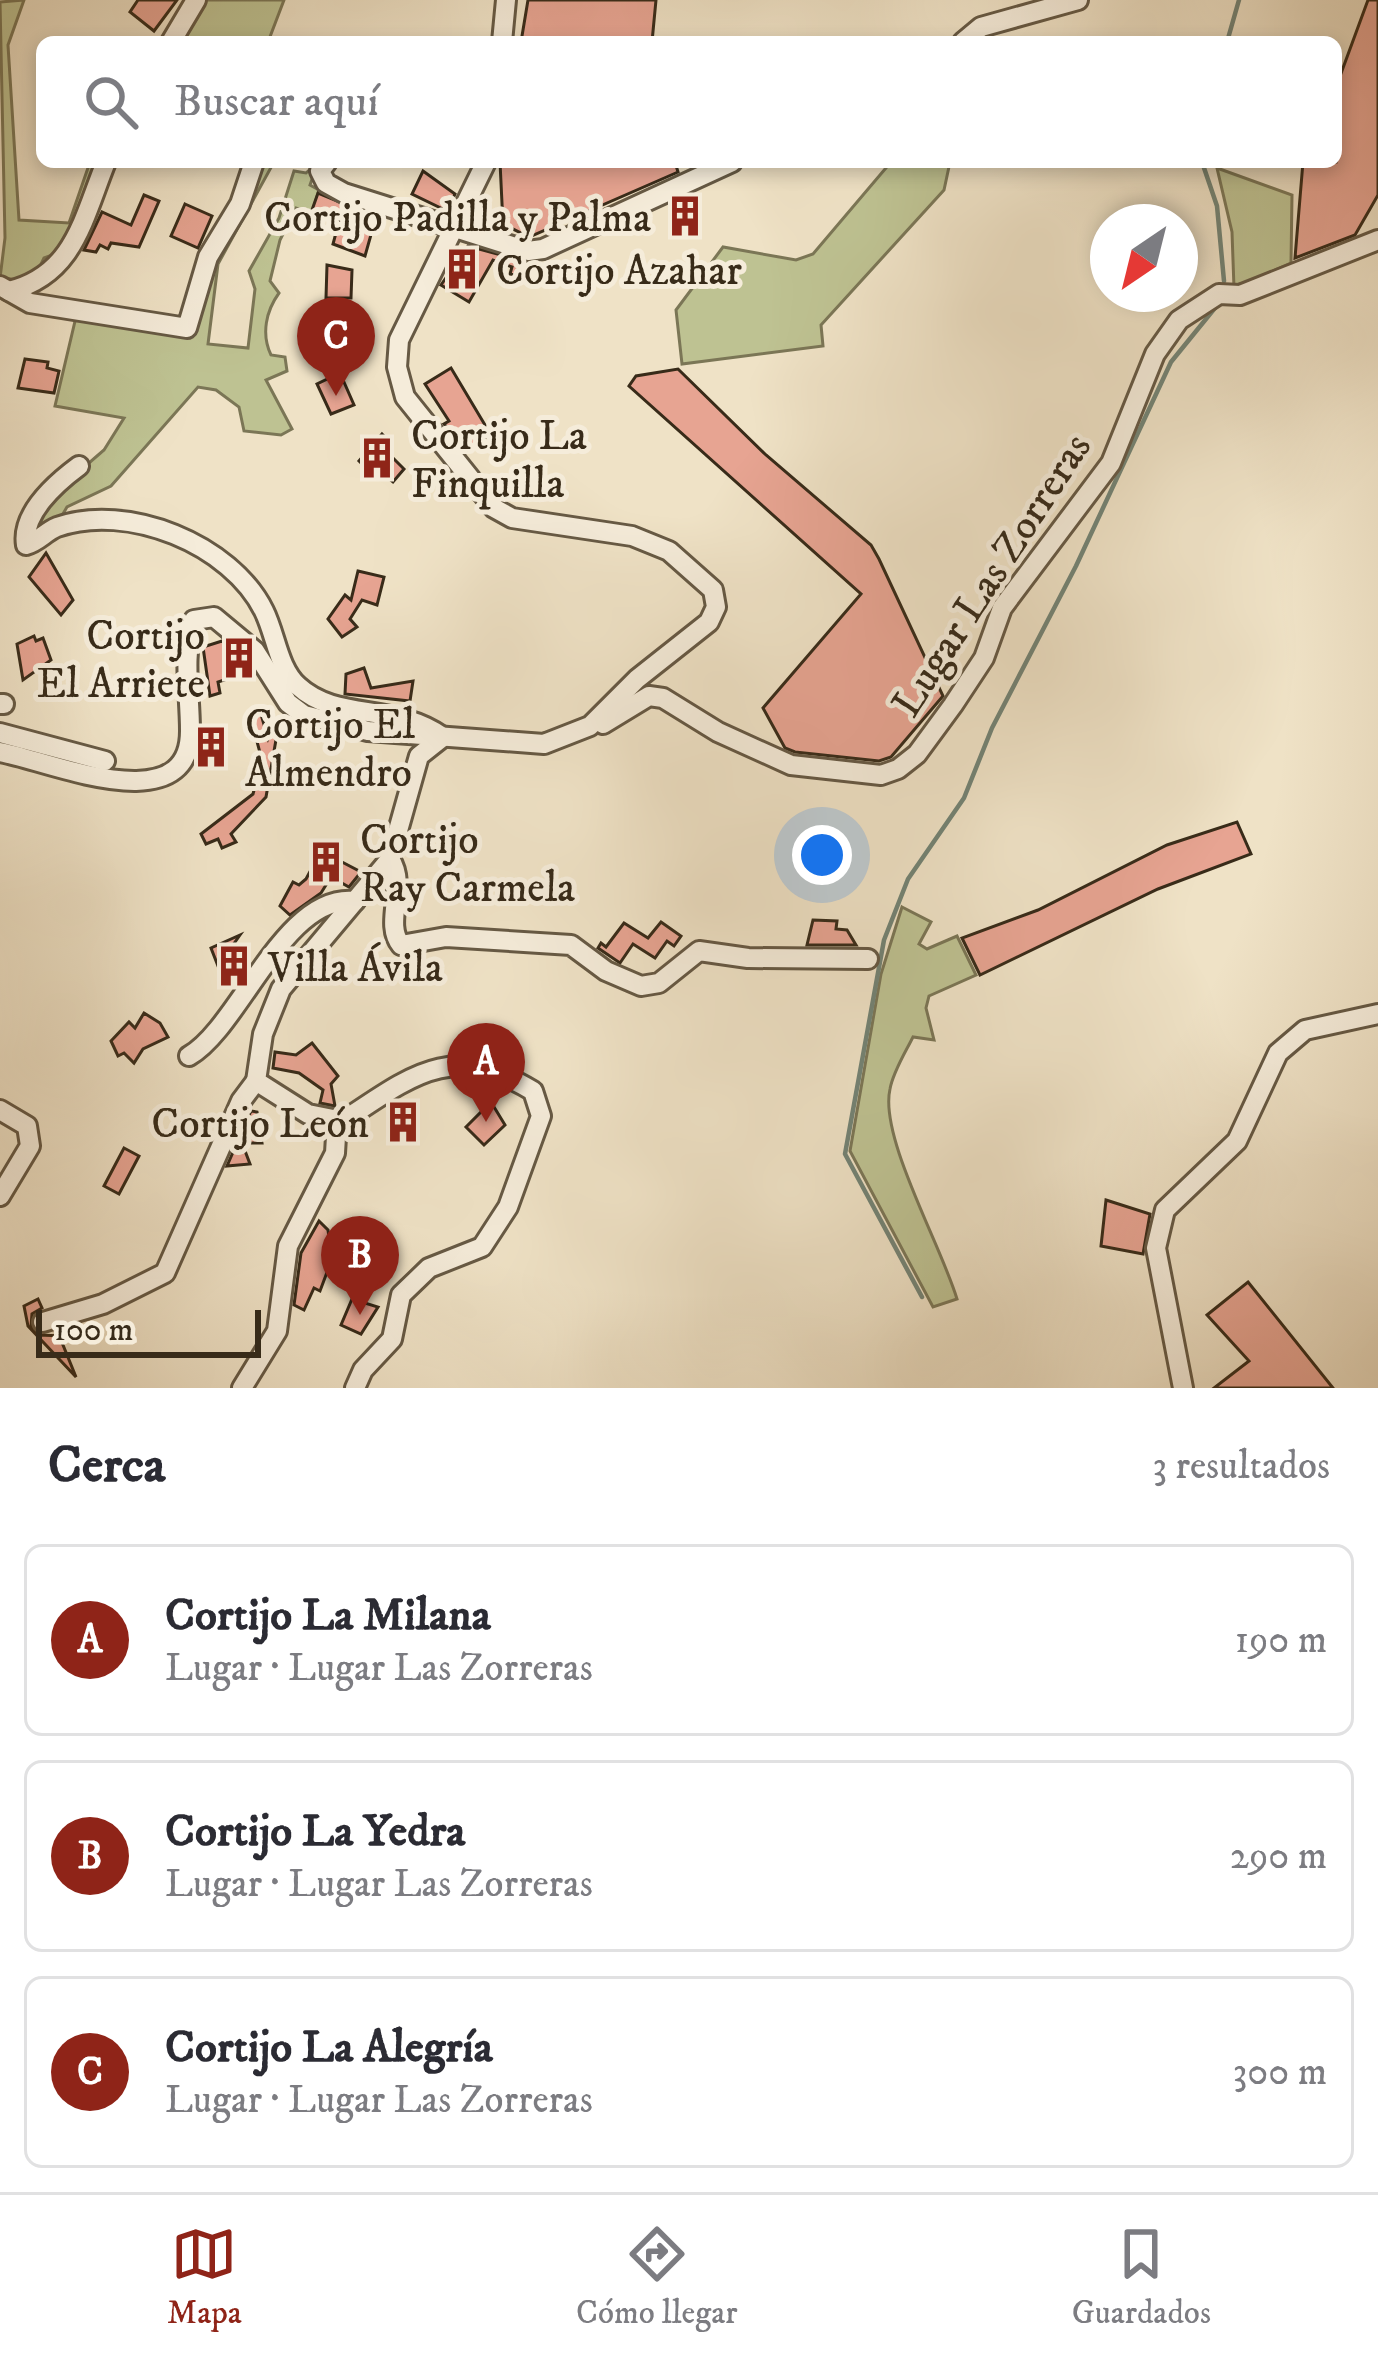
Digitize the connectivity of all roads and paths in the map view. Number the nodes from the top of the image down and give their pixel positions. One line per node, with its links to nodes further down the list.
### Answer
1 (196, 0): 4 (street)
2 (506, 0): 5 (street)
3 (1078, 0): 6 (street)
4 (175, 36)
5 (503, 36)
6 (970, 36)
7 (104, 168): 14 (street)
8 (252, 168): 14 (street)
9 (322, 168): 12 (street)
10 (483, 168): 12 (street)
11 (719, 168): 12 (street)
12 (457, 230): 16 (street)
13 (1378, 240): 16 (street, Lugar Las Zorreras)
14 (4, 289)
15 (79, 466): 18 (street)
16 (590, 726): 18 (street)
17 (0, 734): 20 (street)
18 (443, 737): 19 (street); 21 (street)
19 (0, 752)
20 (105, 761)
21 (390, 860): 22 (street); 23 (street)
22 (355, 902): 25 (street); 26 (street)
23 (868, 959)
24 (1378, 1014): 33 (street)
25 (189, 1056)
26 (256, 1081): 28 (street); 30 (street)
27 (0, 1110): 29 (street)
28 (337, 1120): 31 (street); 32 (street)
29 (0, 1196)
30 (43, 1322)
31 (242, 1388)
32 (355, 1388)
33 (1183, 1388)

